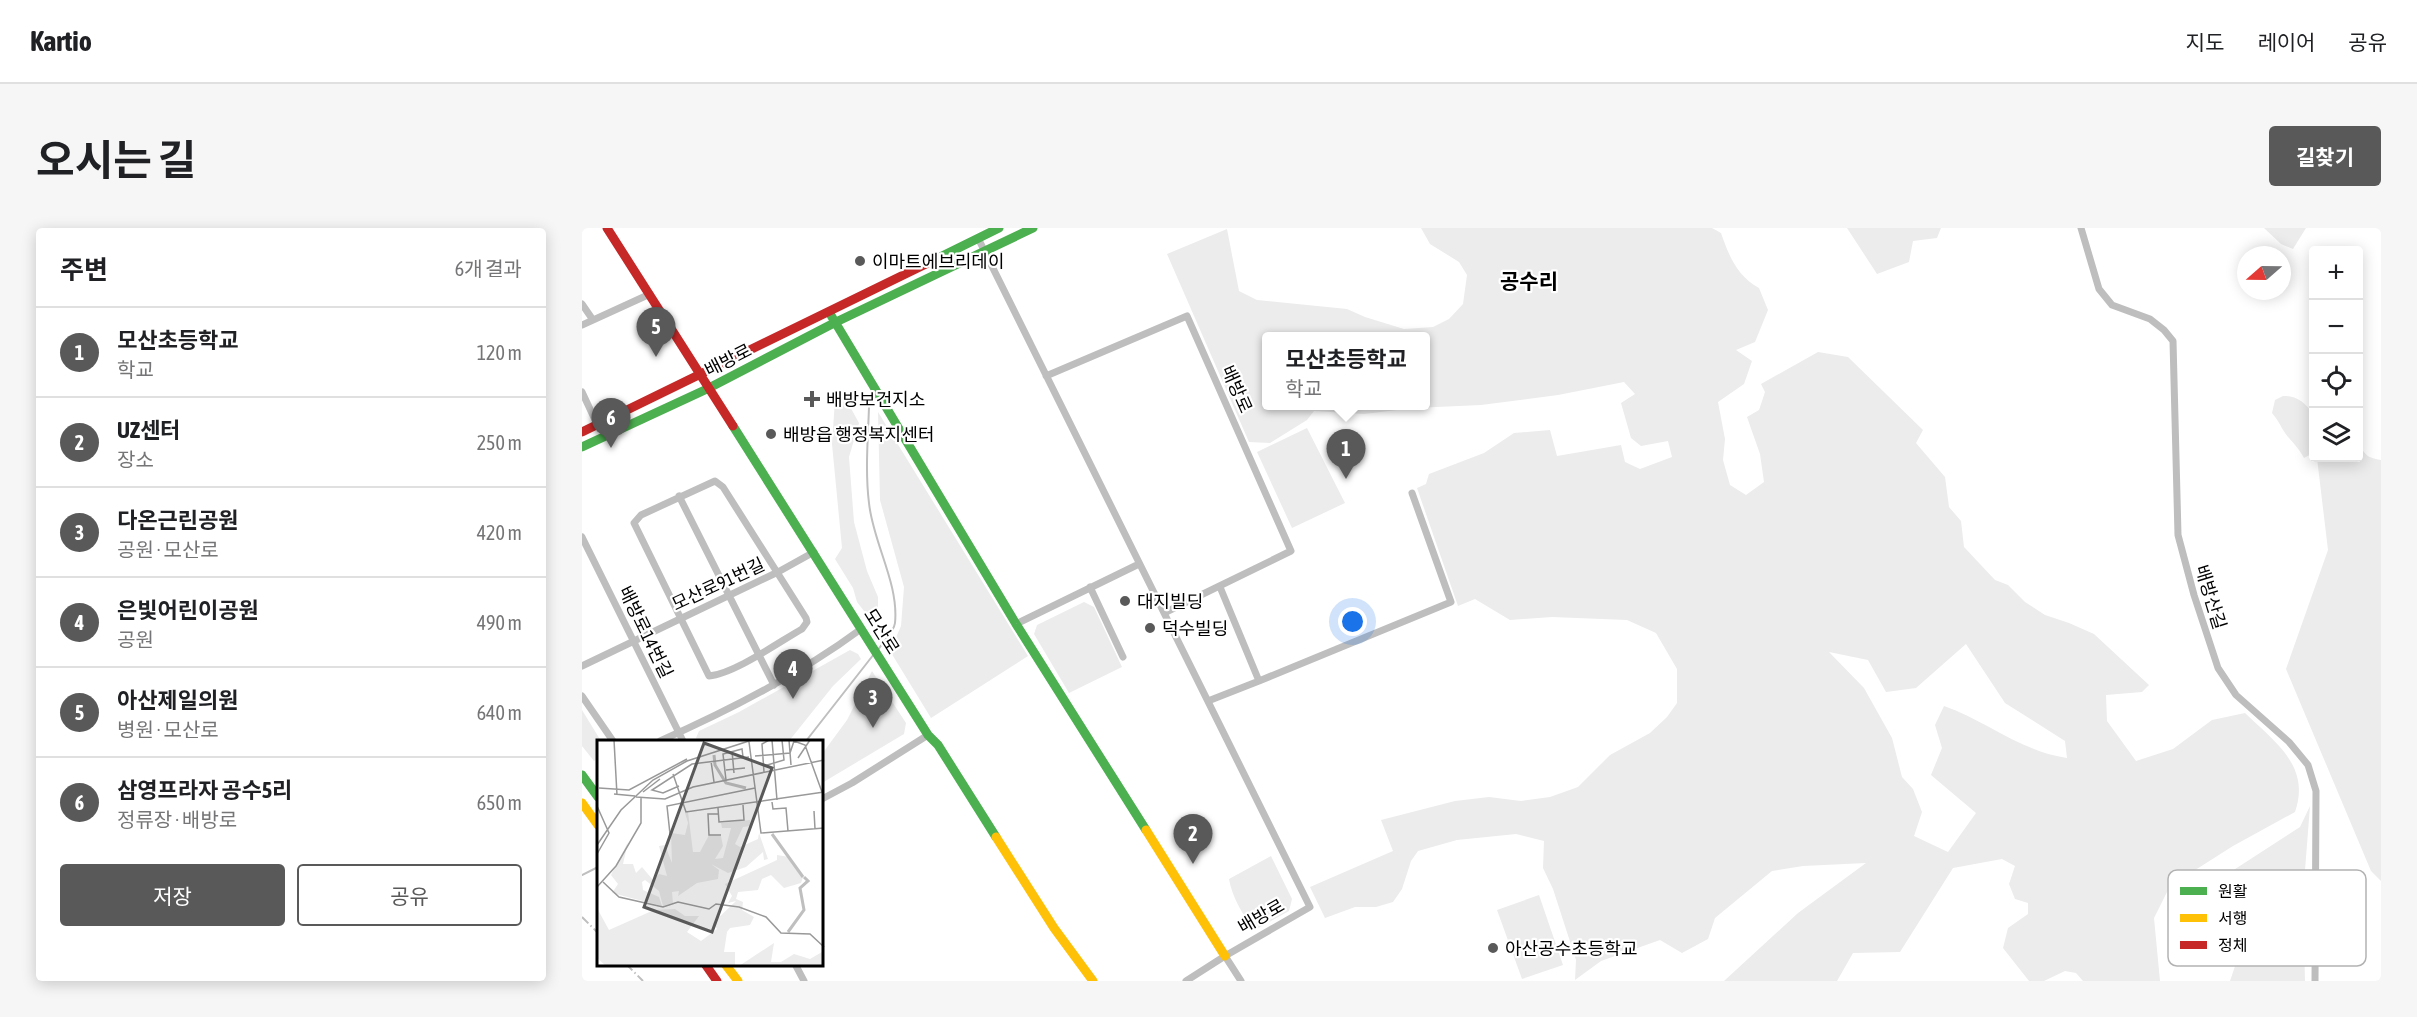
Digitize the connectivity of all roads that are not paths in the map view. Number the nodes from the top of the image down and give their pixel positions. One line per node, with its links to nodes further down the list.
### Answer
1 (607, 228): 8 (main road, 모산로)
2 (972, 228): 6 (main road, 배방로)
3 (999, 228): 6 (main road, 배방로)
4 (1033, 228): 7 (main road, 배방로)
5 (2081, 228): 53 (street, 배방산길)
6 (978, 238): 7 (street, 배방로); 10 (main road, 배방로)
7 (985, 252): 12 (main road, 배방로); 15 (street, 배방로)
8 (650, 294): 11 (street); 14 (main road, 모산로)
9 (582, 304): 11 (street)
10 (829, 312): 12 (main road); 14 (main road, 배방로)
11 (592, 320): 13 (street)
12 (834, 323): 16 (main road, 배방로); 33 (main road)
13 (582, 325)
14 (699, 376): 16 (main road, 모산로); 18 (main road, 배방로)
15 (1046, 376): 26 (street, 배방로); 29 (street, 배방로)
16 (707, 389): 20 (main road, 배방로); 25 (main road, 모산로)
17 (582, 392): 18 (street)
18 (597, 424): 19 (main road, 배방로)
19 (583, 431)
20 (582, 447)
21 (1412, 493): 39 (street)
22 (679, 496): 27 (street); 30 (street); 32 (street)
23 (582, 537): 24 (street, 배방로14번길)
24 (584, 547): 35 (street, 배방로14번길)
25 (813, 552): 27 (street, 모산로91번길); 34 (main road, 모산로)
26 (1139, 564): 28 (street); 31 (street, 배방로)
27 (778, 572): 30 (street, 모산로91번길); 36 (street)
28 (1090, 587): 33 (street); 37 (street)
29 (1220, 587): 31 (street, 배방로); 39 (street)
30 (729, 595): 32 (street, 모산로91번길); 36 (street)
31 (1164, 613): 42 (street, 배방로)
32 (679, 618): 35 (street, 모산로91번길); 36 (street)
33 (1016, 624): 54 (main road)
34 (863, 632): 40 (street); 44 (main road, 모산로)
35 (634, 640): 38 (street, 모산로91번길); 43 (street, 배방로14번길)
36 (758, 655): 40 (street)
37 (1123, 657)
38 (582, 666)
39 (1259, 681): 42 (street)
40 (774, 685): 43 (street)
41 (582, 696): 45 (street)
42 (1208, 701): 54 (street, 배방로)
43 (679, 733): 46 (street); 47 (street, 배방로14번길)
44 (928, 735): 50 (street); 62 (main road, 모산로)
45 (612, 740)
46 (662, 740)
47 (682, 740)
48 (582, 775): 49 (main road)
49 (597, 796)
50 (824, 798)
51 (582, 803): 52 (main road)
52 (597, 824)
53 (2316, 870)
54 (1225, 956): 63 (street); 64 (street)
55 (706, 966): 59 (main road)
56 (727, 966): 60 (main road)
57 (796, 966): 61 (street)
58 (2315, 966): 65 (street, 배방산길)
59 (717, 981)
60 (738, 981)
61 (804, 981)
62 (1093, 981)
63 (1186, 981)
64 (1241, 981)
65 (2315, 981)

